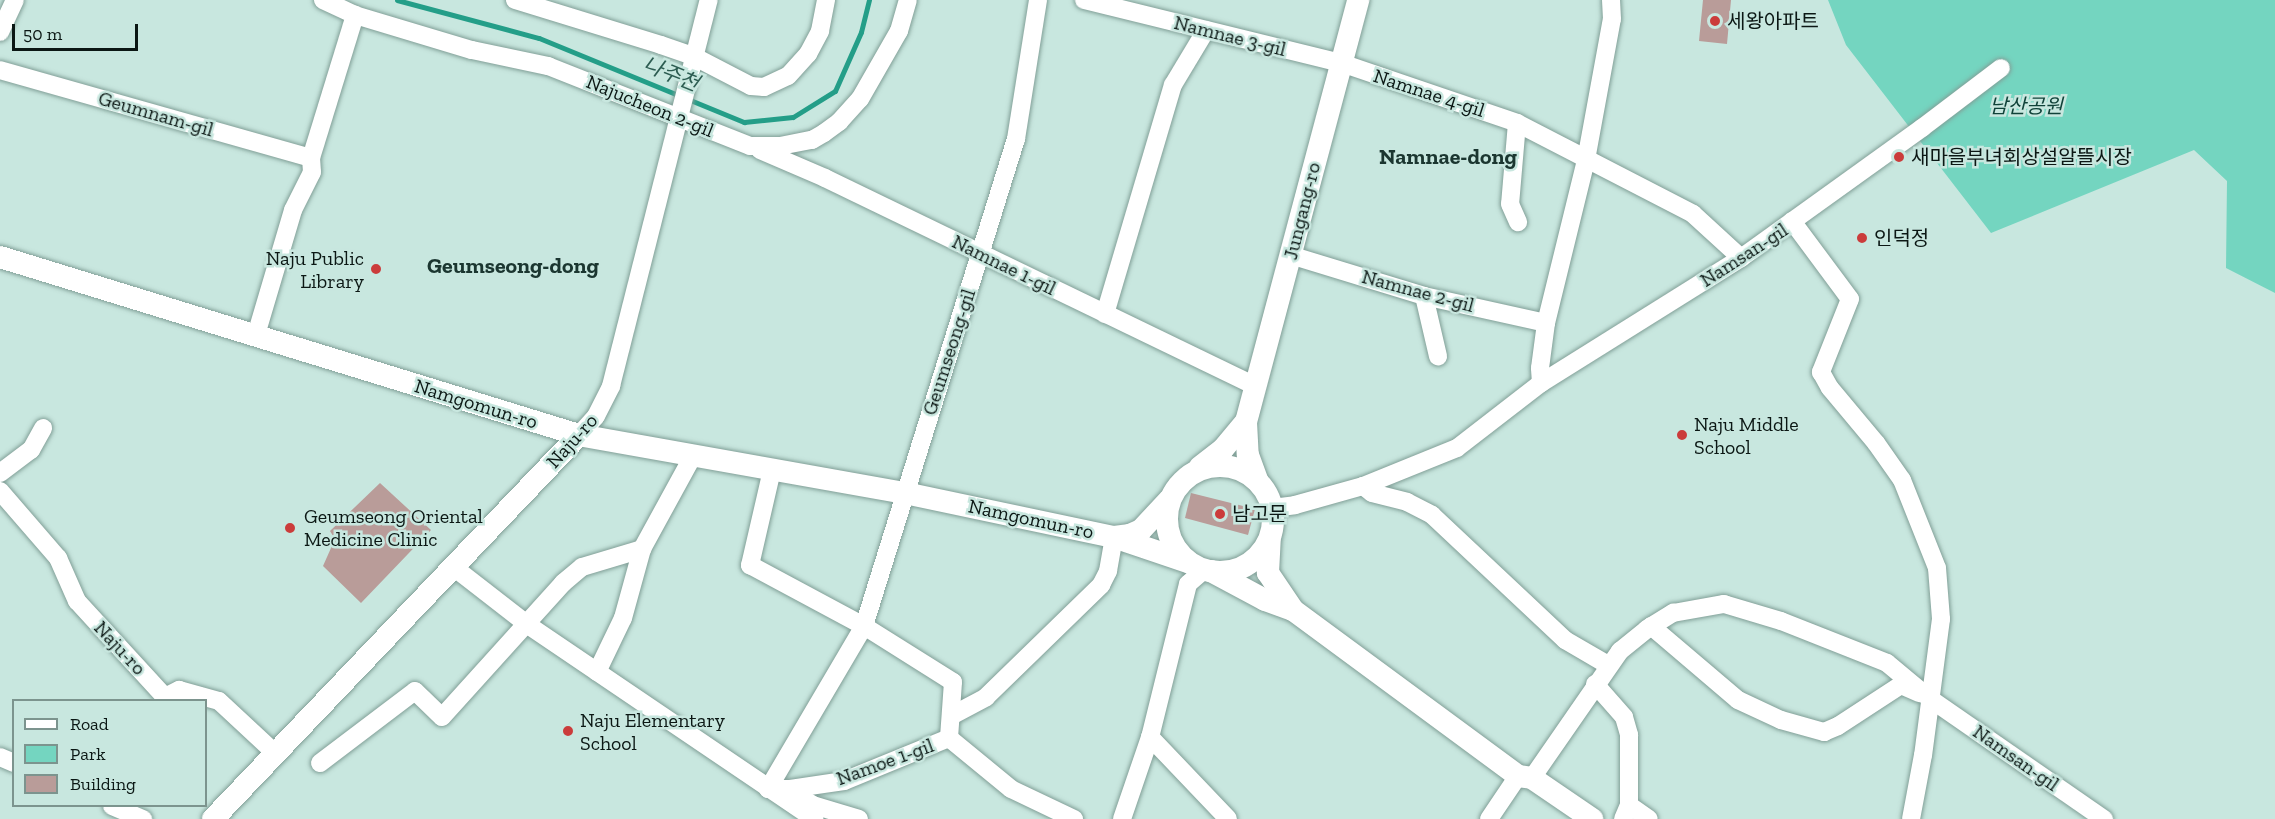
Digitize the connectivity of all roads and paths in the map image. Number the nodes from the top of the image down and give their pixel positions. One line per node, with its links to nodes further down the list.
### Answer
1 (15, 0): 13 (street)
2 (323, 0): 11 (street, Najucheon 2-gil)
3 (515, 0): 14 (street)
4 (709, 0): 14 (street, Naju-ro)
5 (826, 0): 14 (street)
6 (908, 0): 20 (street, Najucheon 2-gil)
7 (1038, 0): 25 (street, Geumseong-gil)
8 (1084, 0): 12 (street, Namnae 3-gil)
9 (1358, 0): 15 (street, Jungang-ro)
10 (1611, 0): 22 (street)
11 (355, 15): 18 (street, Najucheon 2-gil); 21 (street)
12 (1206, 30): 15 (street, Namnae 3-gil); 30 (street)
13 (0, 32)
14 (694, 60): 18 (street, Naju-ro)
15 (1341, 63): 19 (street, Namnae 4-gil); 26 (street, Jungang-ro)
16 (2001, 68): 23 (street)
17 (0, 70): 21 (street, Geumnam-gil)
18 (681, 114): 20 (street, Najucheon 2-gil); 38 (street, Naju-ro)
19 (1517, 123): 22 (street, Namnae 4-gil); 24 (street)
20 (750, 146): 25 (street, Namnae 1-gil)
21 (311, 158): 32 (street)
22 (1586, 160): 28 (street, Namnae 4-gil); 31 (street)
23 (1792, 221): 28 (street, Namsan-gil); 60 (street, Namsan-gil)
24 (1518, 222)
25 (981, 254): 30 (street, Namnae 1-gil); 46 (street, Geumseong-gil)
26 (1290, 255): 29 (street, Namnae 2-gil); 35 (street, Jungang-ro)
27 (0, 257): 32 (street, Namgomun-ro)
28 (1741, 258): 34 (street, Namsan-gil)
29 (1424, 296): 31 (street, Namnae 2-gil); 33 (street)
30 (1106, 314): 35 (street, Namnae 1-gil)
31 (1546, 323): 34 (street)
32 (256, 335): 38 (street, Namgomun-ro)
33 (1438, 356)
34 (1541, 383): 44 (street, Namsan-gil)
35 (1256, 386): 36 (street, Jungang-ro)
36 (1246, 422): 42 (street); 43 (street)
37 (43, 428): 41 (street)
38 (579, 435): 39 (street, Namgomun-ro); 51 (street, Naju-ro)
39 (693, 456): 40 (street, Namgomun-ro); 50 (street)
40 (772, 470): 46 (street, Namgomun-ro); 55 (street, Namoe 1-gil)
41 (0, 473)
42 (1190, 474): 43 (street); 47 (street)
43 (1257, 480): 48 (street)
44 (1363, 486): 48 (street, Namsan-gil); 57 (street)
45 (0, 491): 64 (street, Naju-ro)
46 (905, 493): 49 (street, Namgomun-ro); 55 (street)
47 (1169, 501): 49 (street); 52 (street)
48 (1272, 520): 52 (street); 53 (street)
49 (1114, 537): 52 (street); 61 (street, Namgomun-ro)
50 (642, 549): 54 (street); 58 (street)
51 (452, 566): 54 (street); 64 (street, Naju-ro)
52 (1201, 567): 53 (street); 62 (street)
53 (1293, 610): 66 (street)
54 (528, 625): 58 (street); 65 (street)
55 (864, 626): 61 (street, Namoe 1-gil); 67 (street)
56 (1651, 626): 57 (street, Namsan-gil); 60 (street, Namsan-gil); 60 (street, Namsan-gil)
57 (1608, 664): 59 (street, Namsan-gil)
58 (597, 672): 67 (street)
59 (1595, 684): 66 (street, Namsan-gil); 70 (street)
60 (1929, 698): 81 (street, Namsan-gil); 82 (street, Namsan-gil)
61 (951, 716): 63 (street, Namoe 1-gil)
62 (1150, 737): 76 (street); 77 (street)
63 (949, 738): 68 (street, Namoe 1-gil); 75 (street)
64 (275, 753): 72 (street, Naju-ro)
65 (320, 763)
66 (1525, 777): 78 (street, Namsan-gil); 79 (street)
67 (768, 789): 68 (street, Namoe 1-gil); 73 (street)
68 (789, 789): 74 (street)
69 (114, 807): 71 (street)
70 (1626, 812): 80 (street)
71 (143, 819)
72 (213, 819)
73 (814, 819)
74 (859, 819)
75 (1074, 819)
76 (1122, 819)
77 (1228, 819)
78 (1489, 819)
79 (1592, 819)
80 (1649, 819)
81 (1911, 819)
82 (2104, 819)

